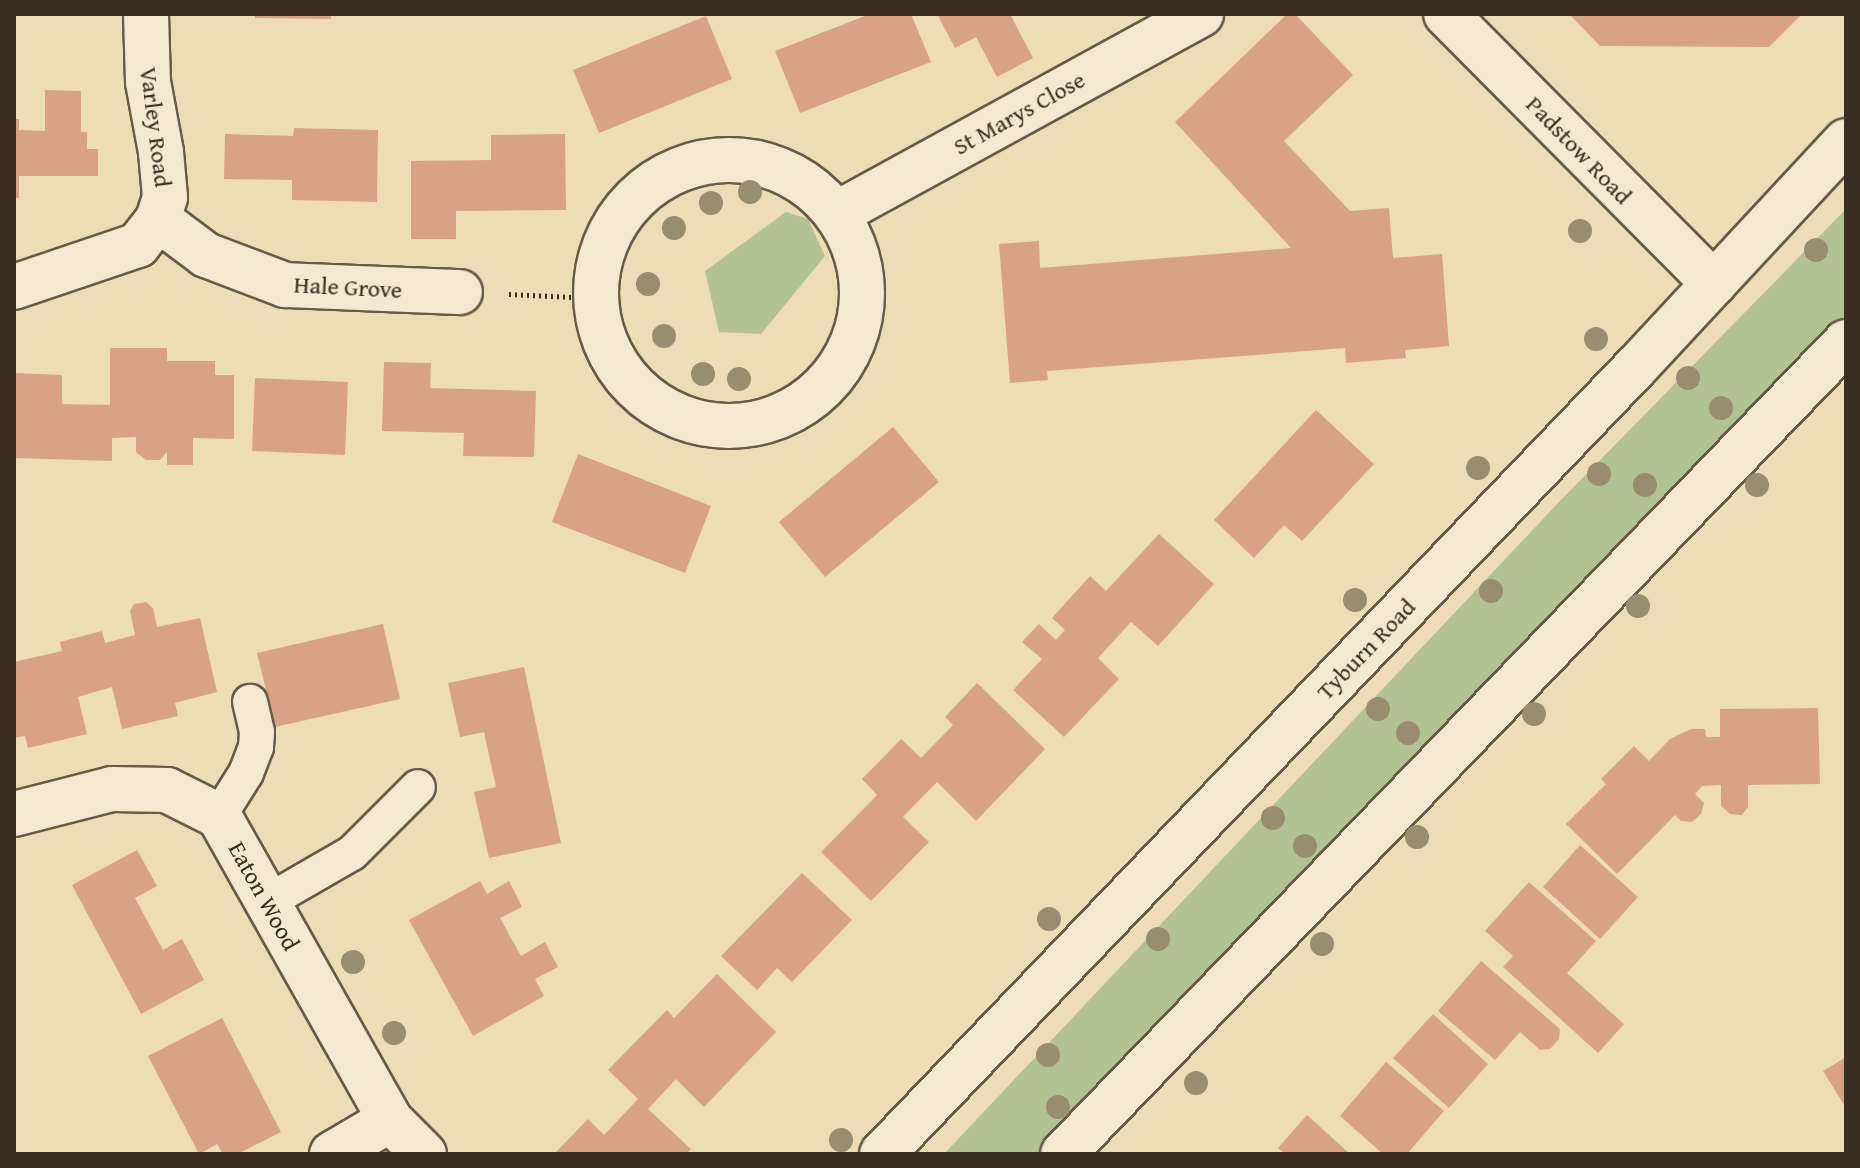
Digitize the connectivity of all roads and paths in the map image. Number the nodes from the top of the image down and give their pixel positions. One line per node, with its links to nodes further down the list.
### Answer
1 (146, 14): 6 (street, Varley Road)
2 (1201, 14): 5 (street, St Marys Close)
3 (1446, 14): 7 (street, Padstow Road)
4 (1846, 141): 7 (street, Tyburn Road)
5 (838, 213): 10 (street); 10 (street)
6 (158, 219): 8 (street, Varley Road); 9 (street, Hale Grove)
7 (1714, 284): 20 (street, Tyburn Road)
8 (14, 287)
9 (460, 292): 10 (path)
10 (593, 298)
11 (1846, 342): 21 (street)
12 (250, 702): 15 (lane)
13 (418, 787): 16 (lane)
14 (14, 814): 15 (street, Eaton Wood)
15 (219, 816): 16 (street, Eaton Wood)
16 (267, 902): 17 (street, Eaton Wood)
17 (390, 1120): 18 (street); 19 (street, Eaton Wood)
18 (332, 1154)
19 (424, 1154)
20 (882, 1154)
21 (1063, 1154)

